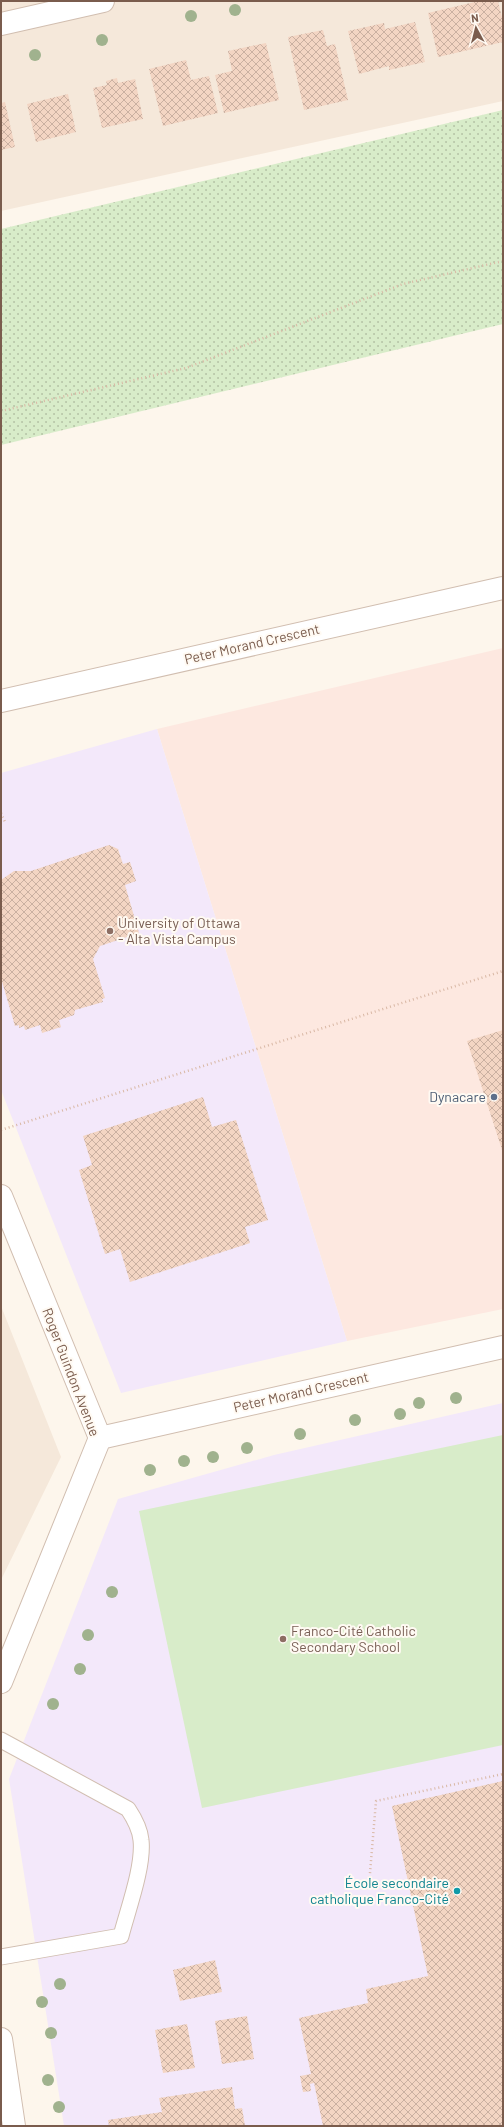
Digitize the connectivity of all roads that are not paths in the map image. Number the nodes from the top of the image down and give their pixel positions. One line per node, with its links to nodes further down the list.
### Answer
1 (103, 1): 2 (street)
2 (1, 24)
3 (503, 588): 4 (street, Peter Morand Crescent)
4 (1, 701)
5 (1, 1196): 7 (street, Roger Guindon Avenue)
6 (503, 1346): 7 (street, Peter Morand Crescent)
7 (100, 1438): 8 (street, Roger Guindon Avenue)
8 (1, 1682)
9 (1, 1740): 10 (lane)
10 (1, 1957)
11 (1, 2039): 12 (street)
12 (14, 2126)

